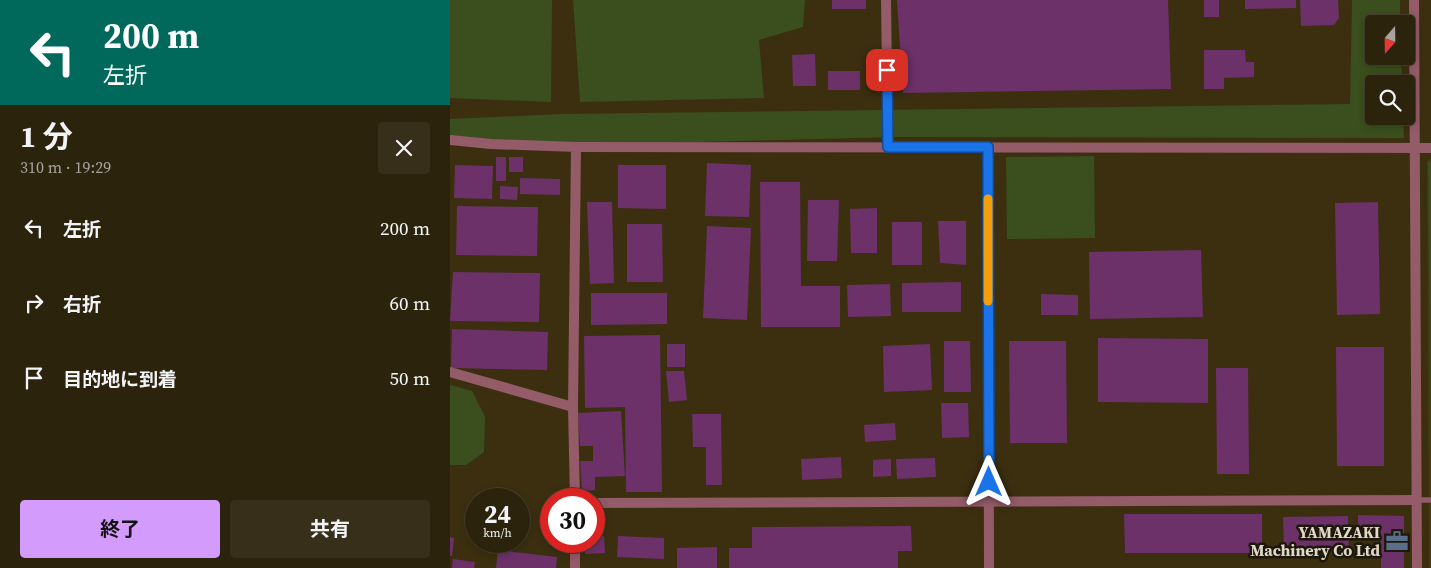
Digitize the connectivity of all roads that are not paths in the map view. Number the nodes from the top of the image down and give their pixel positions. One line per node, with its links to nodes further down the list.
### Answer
1 (886, 0): 5 (street)
2 (1414, 0): 7 (street)
3 (450, 140): 4 (street)
4 (576, 147): 5 (street); 10 (street)
5 (888, 147): 6 (street)
6 (988, 147): 7 (street); 14 (street)
7 (1416, 148): 8 (street); 12 (street)
8 (1431, 148)
9 (450, 372): 10 (street)
10 (573, 407): 11 (street)
11 (575, 488)
12 (1416, 500): 13 (lane); 14 (street); 19 (street)
13 (1431, 500)
14 (989, 501): 15 (street); 18 (street)
15 (605, 503)
16 (575, 553): 17 (street)
17 (575, 568)
18 (989, 568)
19 (1417, 568)

